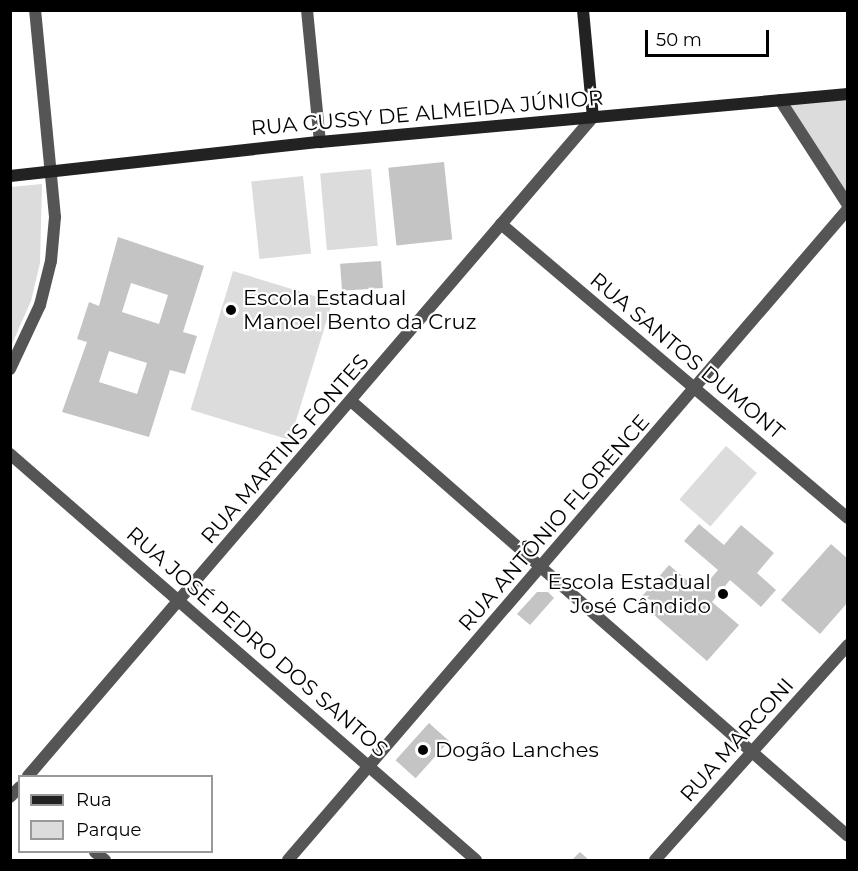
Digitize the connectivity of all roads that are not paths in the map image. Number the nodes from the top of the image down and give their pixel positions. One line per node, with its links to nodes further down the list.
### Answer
1 (35, 10): 8 (street)
2 (307, 10): 7 (street)
3 (583, 10): 6 (street)
4 (848, 94): 5 (street, RUA CUSSY DE ALMEIDA JÚNIOR)
5 (780, 100): 6 (street, RUA CUSSY DE ALMEIDA JÚNIOR); 10 (street)
6 (593, 117): 7 (street, RUA CUSSY DE ALMEIDA JÚNIOR); 11 (street, RUA MARTINS FONTES)
7 (320, 142): 8 (street, RUA CUSSY DE ALMEIDA JÚNIOR)
8 (52, 172): 9 (street, RUA CUSSY DE ALMEIDA JÚNIOR); 12 (street)
9 (10, 176)
10 (848, 207): 13 (street, RUA ANTÔNIO FLORENCE)
11 (501, 224): 13 (street, RUA SANTOS DUMONT); 14 (street, RUA MARTINS FONTES)
12 (10, 369)
13 (695, 389): 16 (street, RUA SANTOS DUMONT); 17 (street, RUA ANTÔNIO FLORENCE)
14 (351, 401): 17 (street); 18 (street, RUA MARTINS FONTES)
15 (10, 454): 18 (street, RUA JOSÉ PEDRO DOS SANTOS)
16 (848, 518)
17 (542, 568): 20 (street); 21 (street, RUA ANTÔNIO FLORENCE)
18 (180, 601): 21 (street, RUA JOSÉ PEDRO DOS SANTOS); 22 (street, RUA MARTINS FONTES)
19 (848, 645): 20 (street, RUA MARCONI)
20 (752, 752): 23 (street); 26 (street, RUA MARCONI)
21 (371, 768): 24 (street, RUA ANTÔNIO FLORENCE); 25 (street, RUA JOSÉ PEDRO DOS SANTOS)
22 (30, 775)
23 (848, 836)
24 (288, 861)
25 (476, 861)
26 (655, 861)

